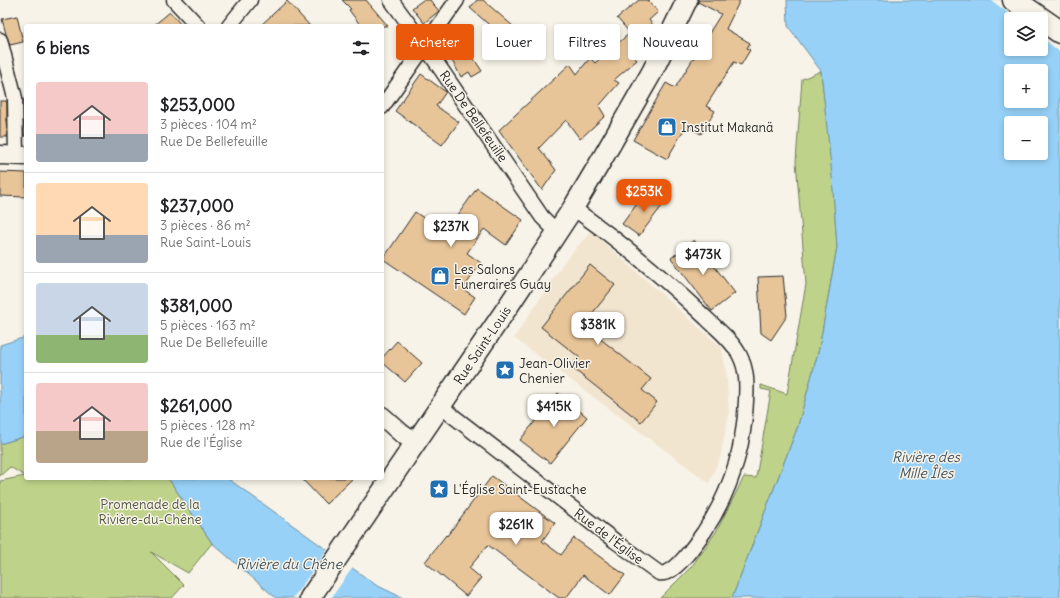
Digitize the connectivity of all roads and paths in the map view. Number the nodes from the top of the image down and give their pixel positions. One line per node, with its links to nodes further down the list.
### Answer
1 (174, 0): 8 (street)
2 (250, 0): 9 (street)
3 (391, 0): 10 (street, Rue De Bellefeuille)
4 (457, 0): 11 (street)
5 (687, 0): 19 (main road, Rue Saint-Louis)
6 (1014, 0): 13 (main road)
7 (1029, 0): 12 (main road)
8 (196, 24)
9 (231, 24)
10 (409, 24)
11 (440, 24)
12 (1060, 29)
13 (1060, 32)
14 (0, 40): 18 (street)
15 (415, 60): 17 (street)
16 (435, 60): 20 (street, Rue De Bellefeuille)
17 (384, 104)
18 (14, 156)
19 (573, 208): 20 (main road, Rue Saint-Louis); 21 (street, Rue de l'Église)
20 (558, 230): 21 (main road, Rue Saint-Louis)
21 (440, 406): 23 (main road, Rue Saint-Louis)
22 (384, 418): 23 (street)
23 (415, 443): 24 (main road, Rue Saint-Louis)
24 (310, 598)

